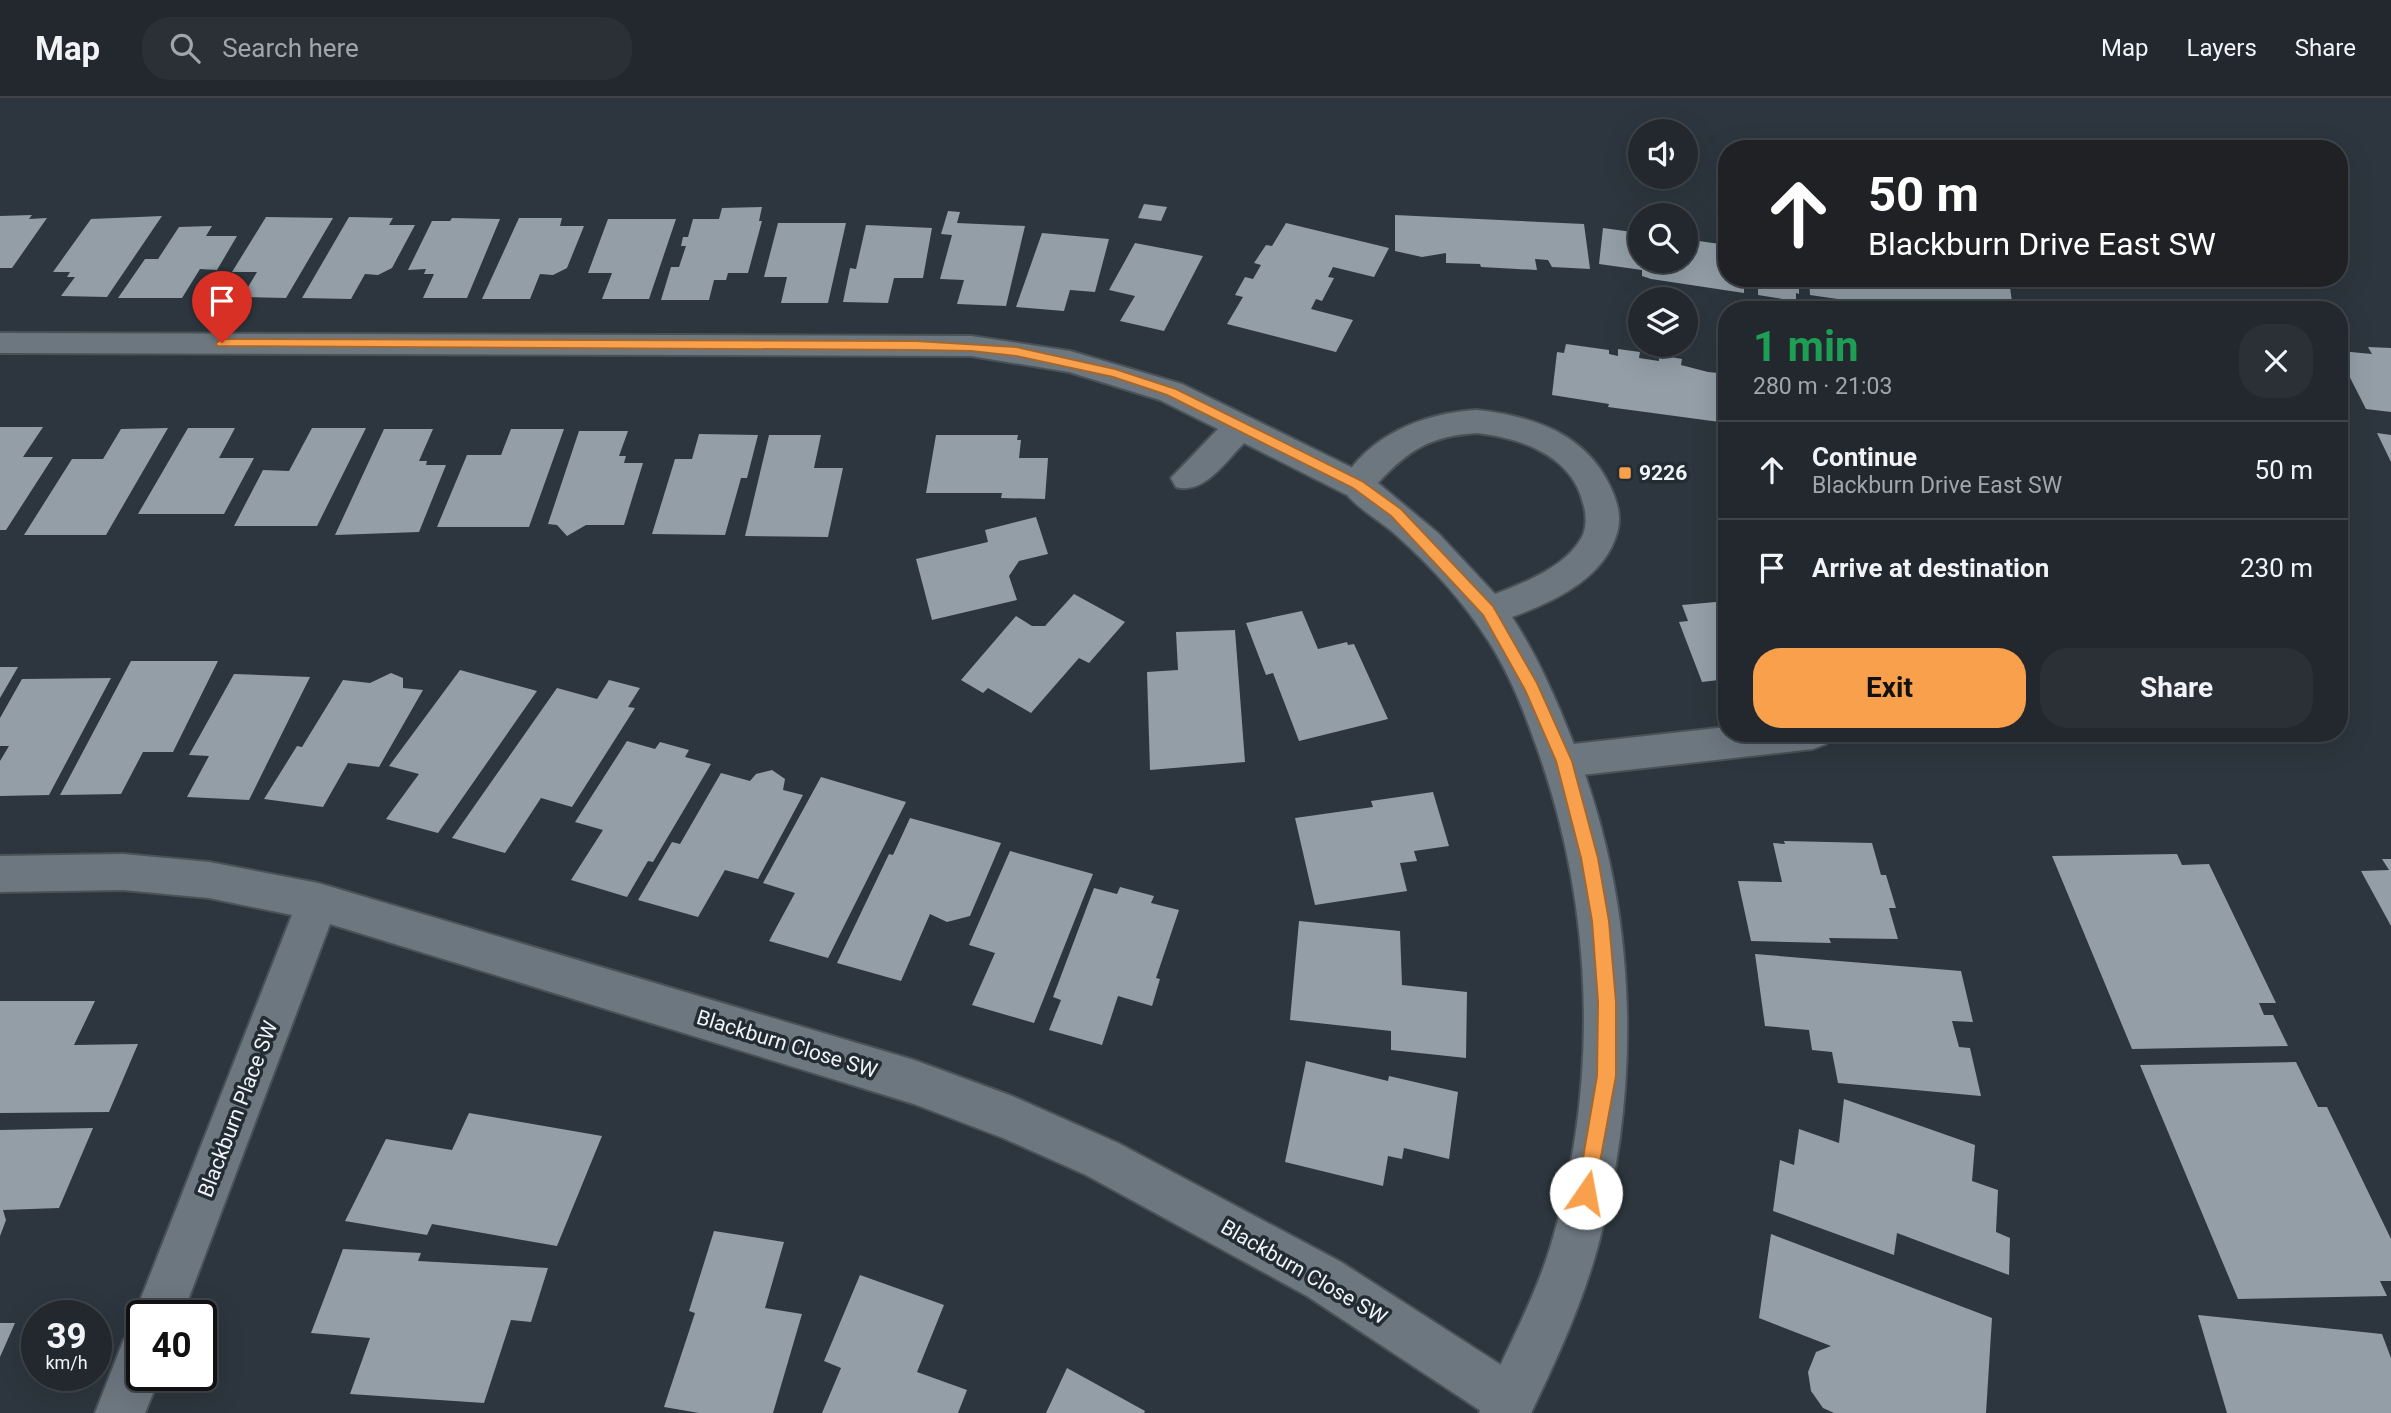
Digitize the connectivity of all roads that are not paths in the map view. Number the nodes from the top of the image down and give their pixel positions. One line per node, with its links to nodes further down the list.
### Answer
1 (0, 343): 2 (street)
2 (1242, 425): 3 (street); 4 (street)
3 (1188, 478)
4 (1357, 485): 5 (street); 5 (street)
5 (1488, 611): 7 (street)
6 (1733, 742): 7 (street)
7 (1564, 761): 12 (street)
8 (0, 874): 9 (street, Blackburn Close SW)
9 (318, 902): 10 (street, Blackburn Place SW); 12 (street, Blackburn Close SW)
10 (164, 1300)
11 (129, 1391): 13 (street)
12 (1507, 1407)
13 (120, 1413)

